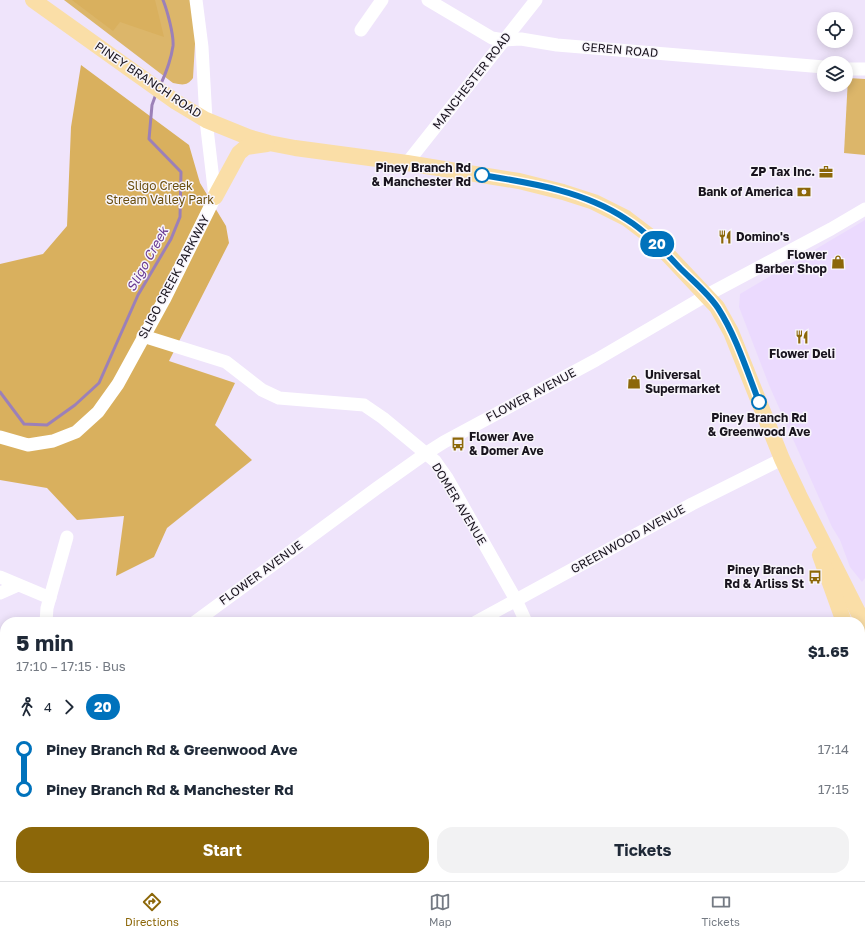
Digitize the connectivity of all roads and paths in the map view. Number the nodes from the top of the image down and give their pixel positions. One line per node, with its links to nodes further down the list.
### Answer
1 (33, 0): 11 (main road, PINEY BRANCH ROAD)
2 (196, 0): 11 (street)
3 (382, 0): 6 (street)
4 (428, 0): 7 (street, GEREN ROAD)
5 (536, 0): 7 (street, MANCHESTER ROAD)
6 (361, 30)
7 (504, 40): 8 (street, GEREN ROAD); 13 (street, MANCHESTER ROAD)
8 (817, 66)
9 (853, 68): 10 (street)
10 (865, 69)
11 (206, 120): 12 (main road, PINEY BRANCH ROAD); 14 (street)
12 (269, 143): 13 (main road, PINEY BRANCH ROAD); 14 (main road)
13 (407, 163): 16 (main road, PINEY BRANCH ROAD)
14 (215, 197): 17 (street, SLIGO CREEK PARKWAY)
15 (865, 209): 16 (street, FLOWER AVENUE)
16 (707, 295): 19 (street, FLOWER AVENUE); 20 (main road, PINEY BRANCH ROAD)
17 (143, 336): 18 (street, SLIGO CREEK PARKWAY); 19 (street, DOMER AVENUE)
18 (0, 437)
19 (425, 454): 27 (street, DOMER AVENUE); 29 (street, FLOWER AVENUE)
20 (782, 459): 21 (main road, PINEY BRANCH ROAD); 27 (street, GREENWOOD AVENUE)
21 (799, 495): 32 (main road, PINEY BRANCH ROAD); 33 (main road, PINEY BRANCH ROAD)
22 (67, 537): 26 (street)
23 (0, 577): 24 (street)
24 (18, 585): 25 (street); 26 (street)
25 (0, 593)
26 (50, 598): 28 (street)
27 (516, 600): 30 (street, GREENWOOD AVENUE); 31 (street, DOMER AVENUE)
28 (46, 617)
29 (202, 617)
30 (485, 617)
31 (524, 617)
32 (842, 617)
33 (857, 617)

